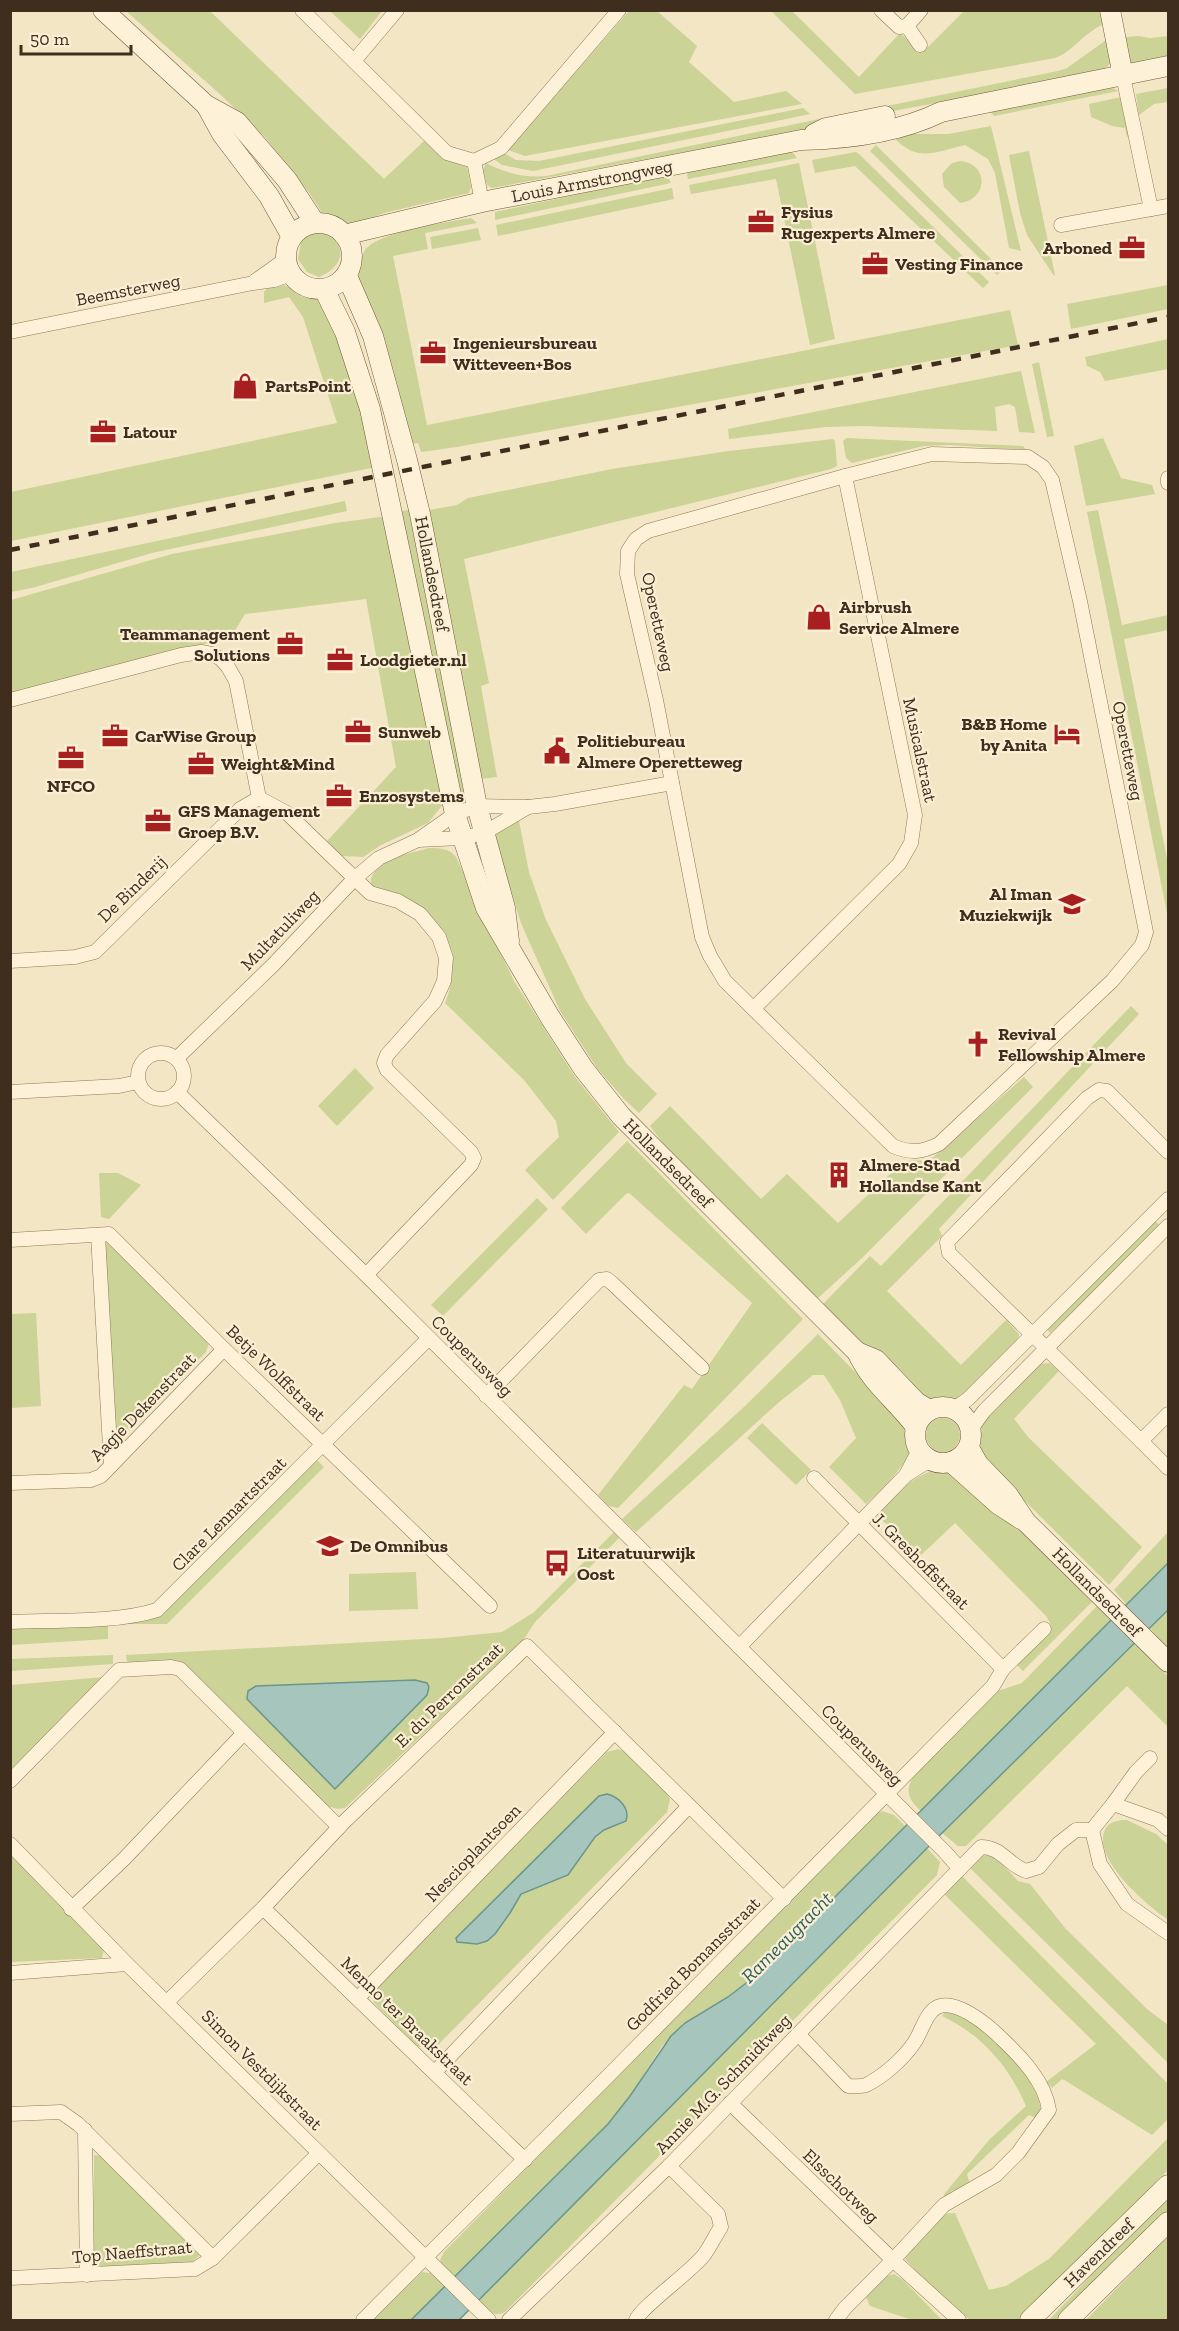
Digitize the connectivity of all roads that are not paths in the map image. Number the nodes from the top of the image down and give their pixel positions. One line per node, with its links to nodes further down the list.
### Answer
1 (103, 10): 13 (main road)
2 (302, 10): 10 (street)
3 (397, 10): 10 (street)
4 (619, 10): 14 (street)
5 (881, 10): 8 (street)
6 (921, 10): 8 (street)
7 (1110, 10): 12 (main road)
8 (907, 27): 9 (street)
9 (920, 45)
10 (354, 61): 14 (street)
11 (1168, 66): 12 (main road, Louis Armstrongweg)
12 (1122, 76): 15 (main road, Louis Armstrongweg); 17 (street)
13 (206, 105): 18 (main road); 20 (main road)
14 (474, 161): 15 (street)
15 (482, 202): 21 (main road, Louis Armstrongweg)
16 (1168, 206): 17 (street)
17 (1151, 209): 19 (street)
18 (315, 223): 20 (main road); 21 (main road)
19 (1061, 225)
20 (292, 237): 22 (main road)
21 (348, 243): 23 (main road)
22 (289, 267): 24 (main road); 25 (street, Beemsterweg)
23 (347, 276): 24 (main road); 32 (main road, Hollandsedreef)
24 (324, 289): 34 (main road, Hollandsedreef)
25 (10, 332)
26 (845, 476): 30 (street, Operetteweg); 41 (street, Musicalstraat); 41 (street, Operetteweg)
27 (1168, 478): 28 (street)
28 (1168, 483)
29 (10, 700): 31 (street)
30 (672, 783): 33 (street); 41 (street, Operetteweg)
31 (259, 798): 38 (street); 40 (street, De Binderij)
32 (477, 806): 33 (street); 34 (street, Multatuliweg); 35 (main road, Hollandsedreef)
33 (528, 807): 35 (street)
34 (455, 814): 36 (main road, Hollandsedreef); 37 (street, Multatuliweg)
35 (484, 833): 36 (street, Multatuliweg); 39 (main road, Hollandsedreef)
36 (461, 838): 37 (street, Multatuliweg); 39 (main road, Hollandsedreef)
37 (418, 840): 38 (street, Multatuliweg)
38 (355, 878): 42 (street, Multatuliweg); 51 (street)
39 (510, 950): 56 (main road, Hollandsedreef)
40 (10, 961)
41 (754, 1008)
42 (177, 1058): 43 (street); 45 (street)
43 (138, 1082): 44 (street); 45 (street)
44 (10, 1092)
45 (177, 1092): 51 (street, Couperusweg)
46 (1168, 1152): 52 (street)
47 (1165, 1209): 52 (street)
48 (1168, 1226): 54 (street)
49 (98, 1234): 50 (street); 55 (street, Betje Wolffstraat); 68 (street)
50 (10, 1240)
51 (366, 1275): 53 (street, Couperusweg)
52 (1033, 1334): 54 (street); 59 (street)
53 (429, 1338): 58 (street, Couperusweg); 65 (street, Clare Lennartstraat)
54 (1047, 1347): 63 (street); 64 (street)
55 (224, 1349): 65 (street, Betje Wolffstraat); 68 (street, Aagje Dekenstraat)
56 (857, 1352): 60 (main road, Hollandsedreef); 62 (main road, Hollandsedreef)
57 (702, 1368): 58 (street)
58 (486, 1396): 77 (street, Couperusweg)
59 (954, 1409): 60 (main road); 63 (main road)
60 (930, 1410): 62 (main road)
61 (1168, 1414): 64 (street)
62 (916, 1427): 66 (main road)
63 (970, 1438): 67 (main road); 72 (main road, Hollandsedreef)
64 (1141, 1441): 69 (street)
65 (323, 1443): 74 (street, Betje Wolffstraat); 75 (street, Clare Lennartstraat)
66 (925, 1455): 67 (main road); 73 (street)
67 (951, 1462): 72 (main road, Hollandsedreef)
68 (111, 1465): 71 (street, Aagje Dekenstraat)
69 (1168, 1468)
70 (814, 1478): 73 (street, J. Greshoffstraat)
71 (10, 1483)
72 (1026, 1522): 78 (main road, Hollandsedreef)
73 (859, 1524): 77 (street); 79 (street, J. Greshoffstraat)
74 (490, 1606)
75 (10, 1622)
76 (1044, 1629): 79 (street, Godfried Bomansstraat)
77 (738, 1647): 84 (street, Couperusweg)
78 (1168, 1662)
79 (1003, 1669): 84 (street, Godfried Bomansstraat)
80 (615, 1732): 86 (street, E. du Perronstraat); 87 (street, E. du Perronstraat); 98 (street, Nescioplantsoen)
81 (243, 1734): 83 (street); 87 (street); 94 (street)
82 (1150, 1758): 85 (street)
83 (10, 1781)
84 (885, 1793): 91 (street, Couperusweg); 92 (street, Godfried Bomansstraat)
85 (1113, 1804): 88 (street); 89 (street)
86 (689, 1806): 92 (street, E. du Perronstraat); 101 (street)
87 (339, 1827): 93 (street, E. du Perronstraat)
88 (1168, 1829)
89 (1092, 1830): 91 (street, Annie M.G. Schmidtweg); 95 (street)
90 (10, 1844): 94 (street, Simon Vestdijkstraat)
91 (960, 1869): 100 (street, Annie M.G. Schmidtweg)
92 (784, 1899): 106 (street, Godfried Bomansstraat)
93 (263, 1908): 98 (street, Menno ter Braakstraat); 99 (street, E. du Perronstraat)
94 (71, 1909): 96 (street, Simon Vestdijkstraat)
95 (1168, 1933)
96 (127, 1965): 97 (street); 99 (street, Simon Vestdijkstraat)
97 (10, 1973)
98 (357, 1998): 101 (street, Menno ter Braakstraat)
99 (167, 2002): 105 (street, Simon Vestdijkstraat)
100 (798, 2034): 102 (street, Annie M.G. Schmidtweg); 112 (street)
101 (435, 2072): 106 (street, Menno ter Braakstraat)
102 (730, 2103): 107 (street, Annie M.G. Schmidtweg); 112 (street, Elsschotweg)
103 (10, 2114): 104 (street)
104 (85, 2130): 110 (street); 113 (street)
105 (319, 2153): 110 (street, Top Naeffstraat); 111 (street, Simon Vestdijkstraat)
106 (525, 2160): 111 (street, Godfried Bomansstraat)
107 (669, 2166): 118 (street, Annie M.G. Schmidtweg); 119 (street)
108 (1168, 2185): 123 (main road, Havendreef)
109 (1168, 2222): 124 (main road, Havendreef)
110 (213, 2258): 113 (street, Top Naeffstraat)
111 (424, 2258): 116 (street, Simon Vestdijkstraat); 117 (street, Godfried Bomansstraat)
112 (893, 2260): 115 (street, Elsschotweg); 120 (street)
113 (87, 2275): 114 (street, Top Naeffstraat)
114 (10, 2277)
115 (928, 2294): 121 (street, Elsschotweg); 122 (street, Elsschotweg)
116 (485, 2317)
117 (363, 2320)
118 (509, 2320)
119 (636, 2320)
120 (836, 2320)
121 (948, 2320)
122 (959, 2320)
123 (1030, 2320)
124 (1068, 2320)

